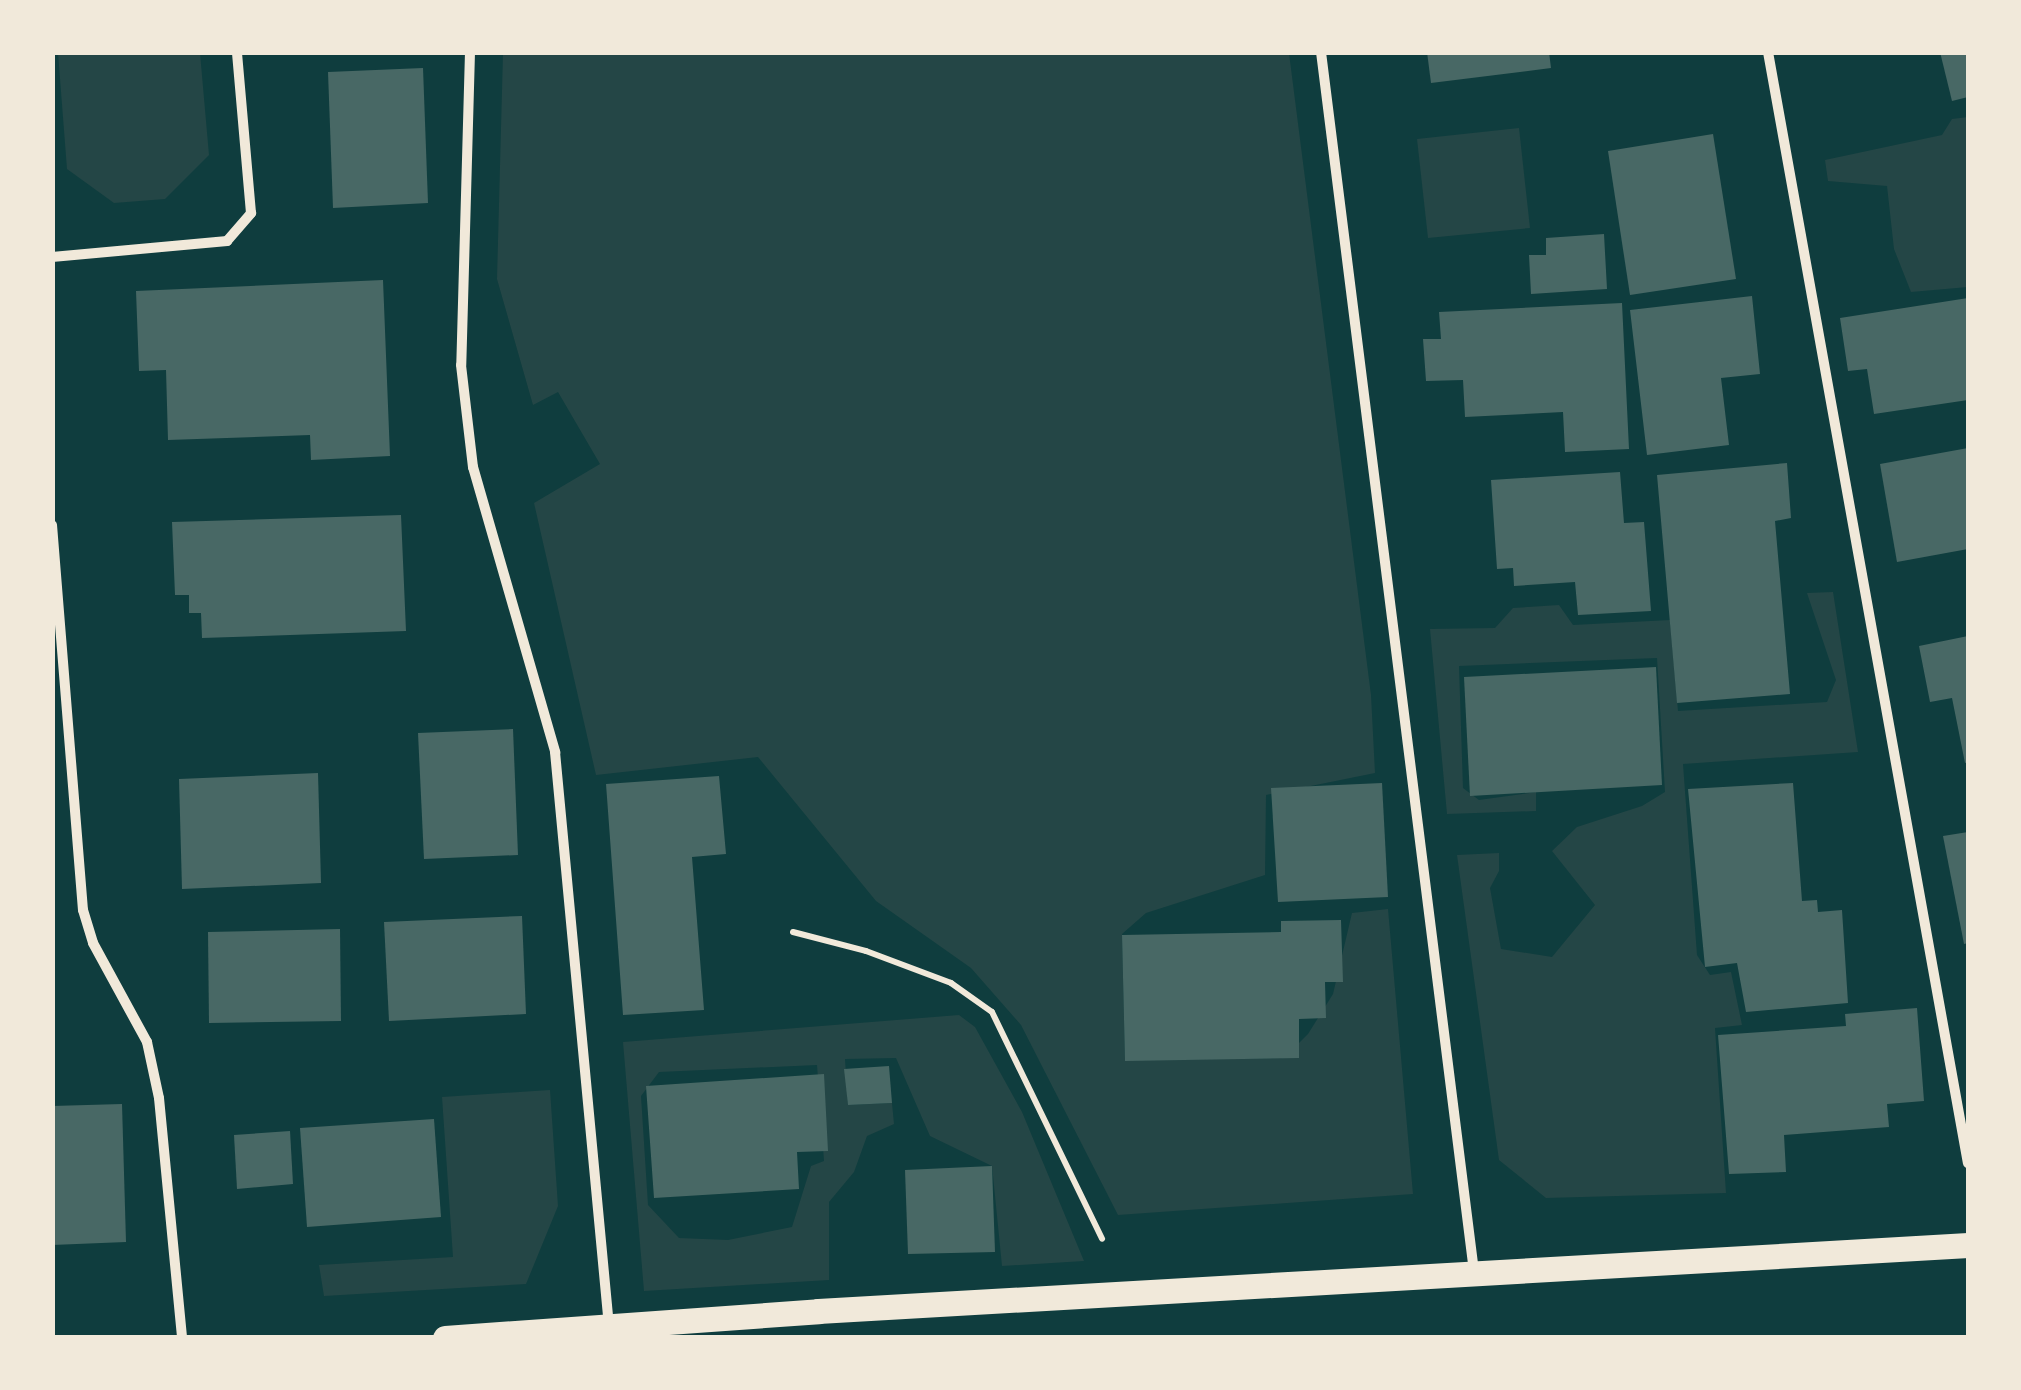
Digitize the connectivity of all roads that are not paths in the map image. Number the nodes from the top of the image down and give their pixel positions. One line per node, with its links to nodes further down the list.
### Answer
1 (236, 52): 5 (street)
2 (470, 52): 10 (street)
3 (1321, 52): 9 (street)
4 (1768, 52): 7 (street)
5 (52, 257)
6 (52, 525): 11 (street)
7 (1968, 1163)
8 (1968, 1244): 9 (main road)
9 (1474, 1274): 10 (main road)
10 (609, 1326): 12 (main road)
11 (182, 1338)
12 (445, 1338)

